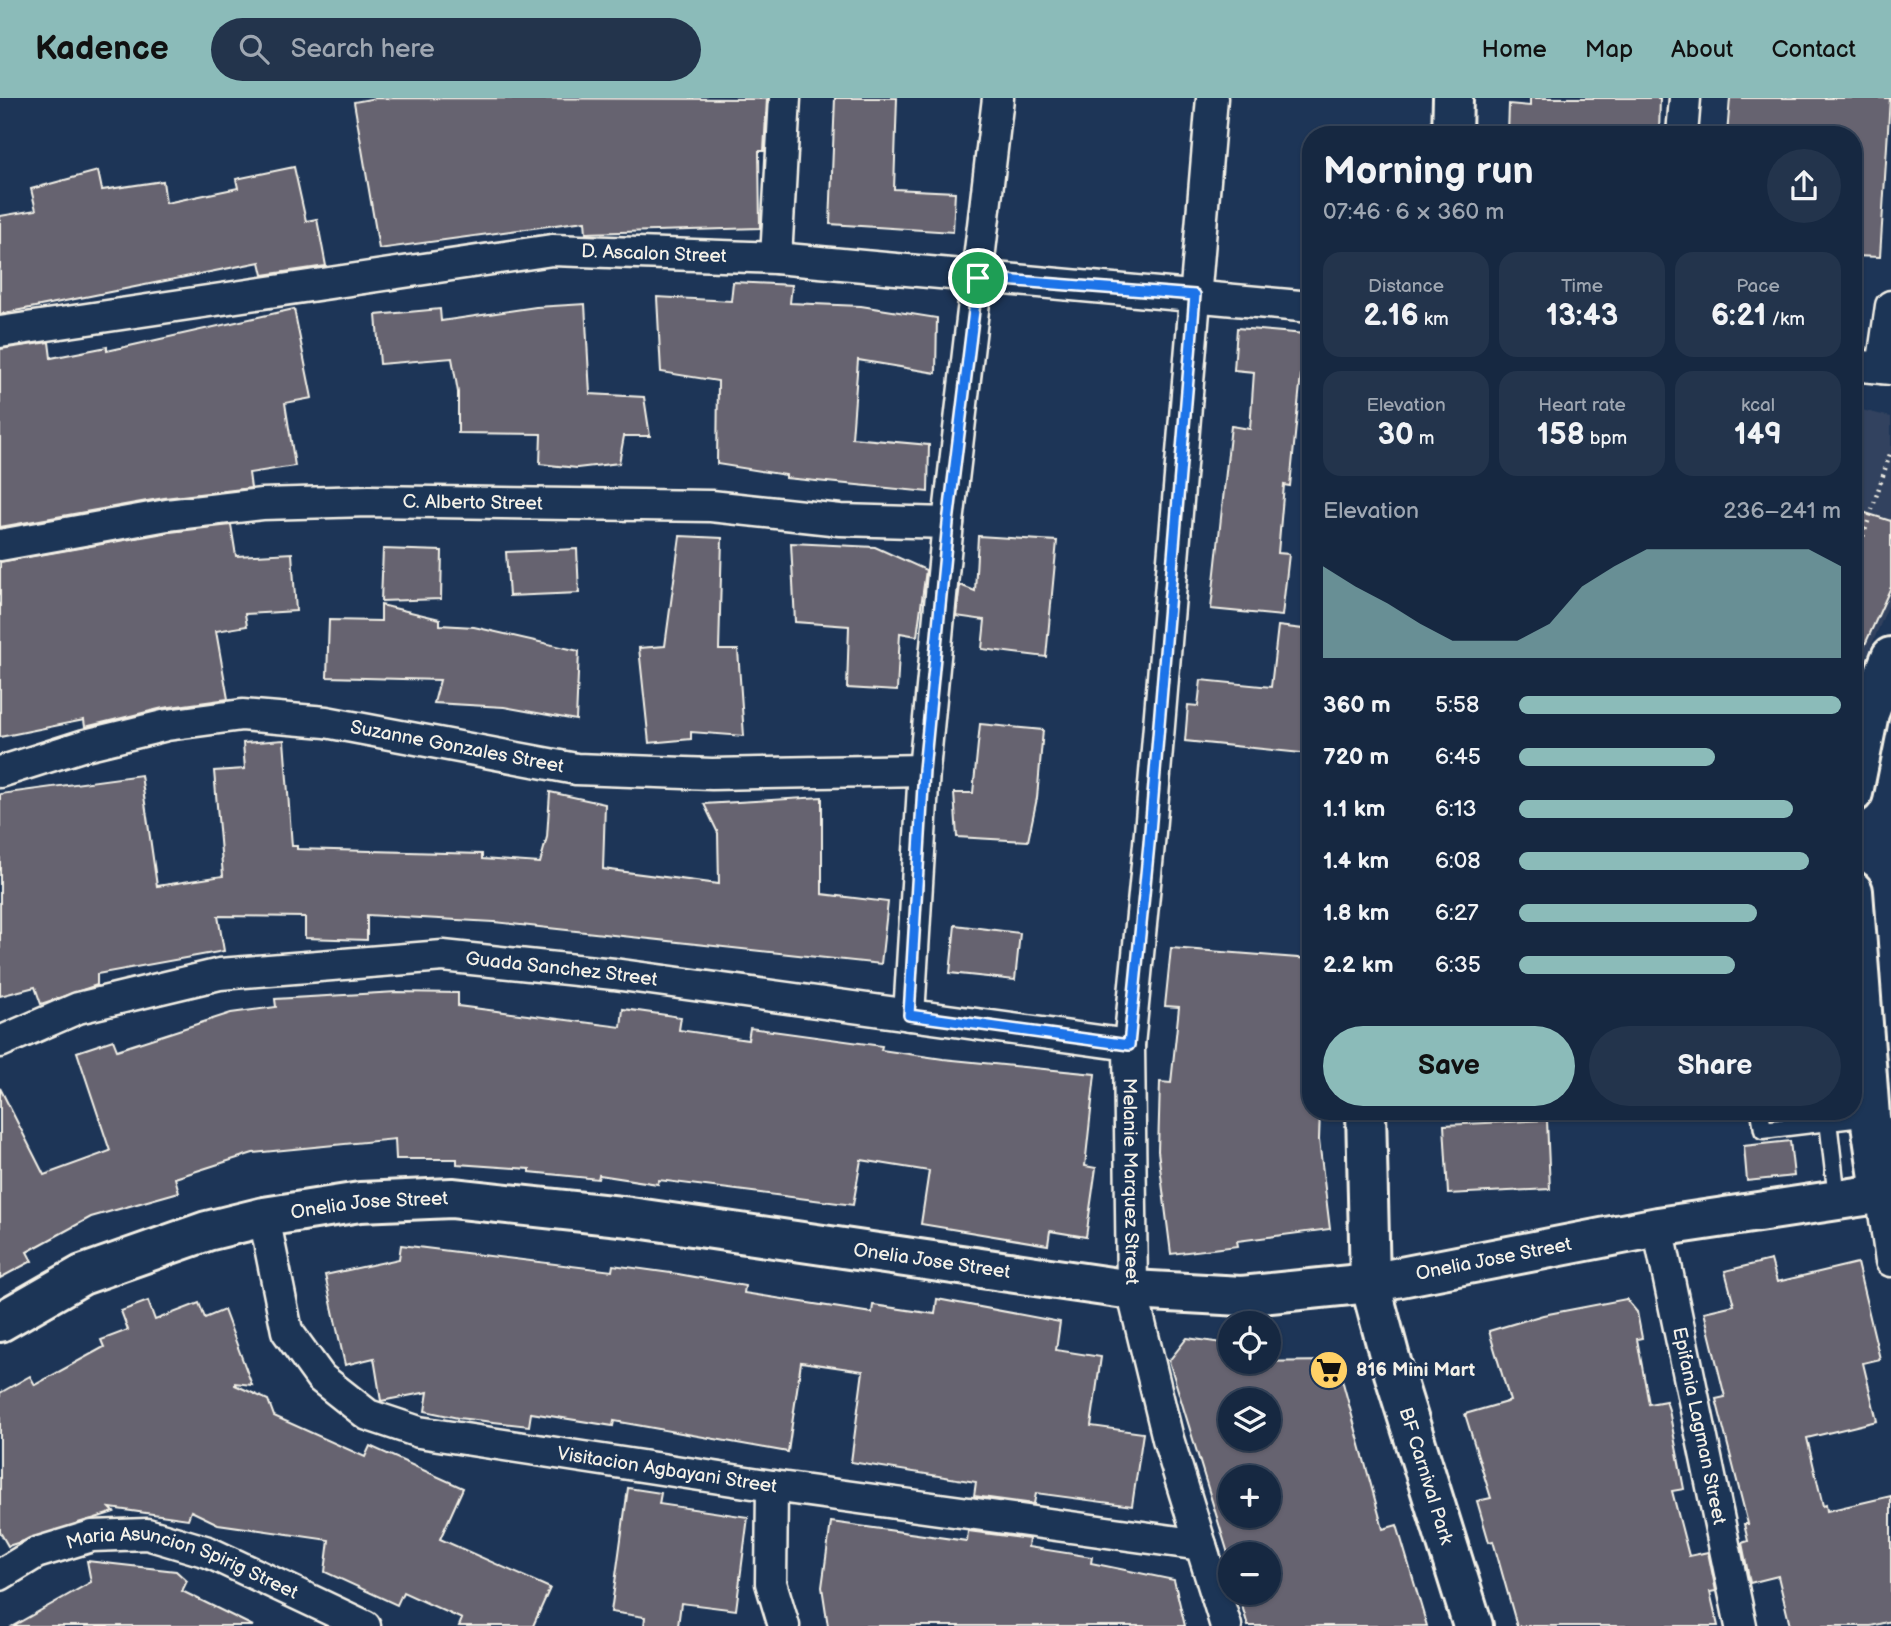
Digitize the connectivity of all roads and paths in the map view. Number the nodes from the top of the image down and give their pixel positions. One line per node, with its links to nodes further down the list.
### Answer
1 (785, 98): 8 (street)
2 (998, 98): 9 (street)
3 (1212, 98): 10 (street, Melanie Marquez Street)
4 (1453, 98): 6 (main road)
5 (1685, 98): 7 (street)
6 (1452, 126)
7 (1683, 126)
8 (776, 258): 9 (street, D. Ascalon Street); 13 (street, D. Ascalon Street)
9 (978, 278): 10 (street, D. Ascalon Street); 16 (street)
10 (1195, 295): 11 (street, D. Ascalon Street); 26 (street, Melanie Marquez Street)
11 (1302, 306)
12 (1891, 306): 14 (street)
13 (0, 332)
14 (1876, 367)
15 (1891, 451): 17 (path)
16 (948, 523): 18 (street, C. Alberto Street); 21 (street)
17 (1862, 540)
18 (0, 545)
19 (1891, 657): 20 (main road)
20 (1862, 733)
21 (924, 770): 22 (street, Suzanne Gonzales Street); 24 (street)
22 (0, 772)
23 (1862, 1010): 27 (main road)
24 (909, 1015): 25 (street, Guada Sanchez Street); 26 (street, Guada Sanchez Street)
25 (0, 1042)
26 (1129, 1045): 39 (street, Melanie Marquez Street)
27 (1870, 1116): 28 (lane); 33 (main road)
28 (1862, 1117)
29 (1366, 1120): 38 (main road, BF Carnival Park)
30 (1761, 1120): 32 (lane)
31 (1836, 1120): 32 (lane)
32 (1828, 1121): 34 (lane)
33 (1886, 1192): 34 (main road, Onelia Jose Street); 37 (street)
34 (1837, 1198): 36 (main road, Onelia Jose Street)
35 (264, 1217): 39 (main road, Onelia Jose Street); 40 (main road, Onelia Jose Street); 41 (street, Visitacion Agbayani Street)
36 (1658, 1227): 38 (main road, Onelia Jose Street); 48 (street, Epifania Lagman Street)
37 (1891, 1261)
38 (1370, 1283): 39 (main road, Onelia Jose Street); 47 (main road, BF Carnival Park)
39 (1132, 1290): 42 (street, Melanie Marquez Street)
40 (0, 1322)
41 (772, 1486): 42 (street, Visitacion Agbayani Street); 45 (street)
42 (1201, 1545): 46 (street, Melanie Marquez Street)
43 (0, 1575): 44 (street, Maria Asuncion Spirig Street)
44 (365, 1626)
45 (784, 1626)
46 (1226, 1626)
47 (1473, 1626)
48 (1741, 1626)

